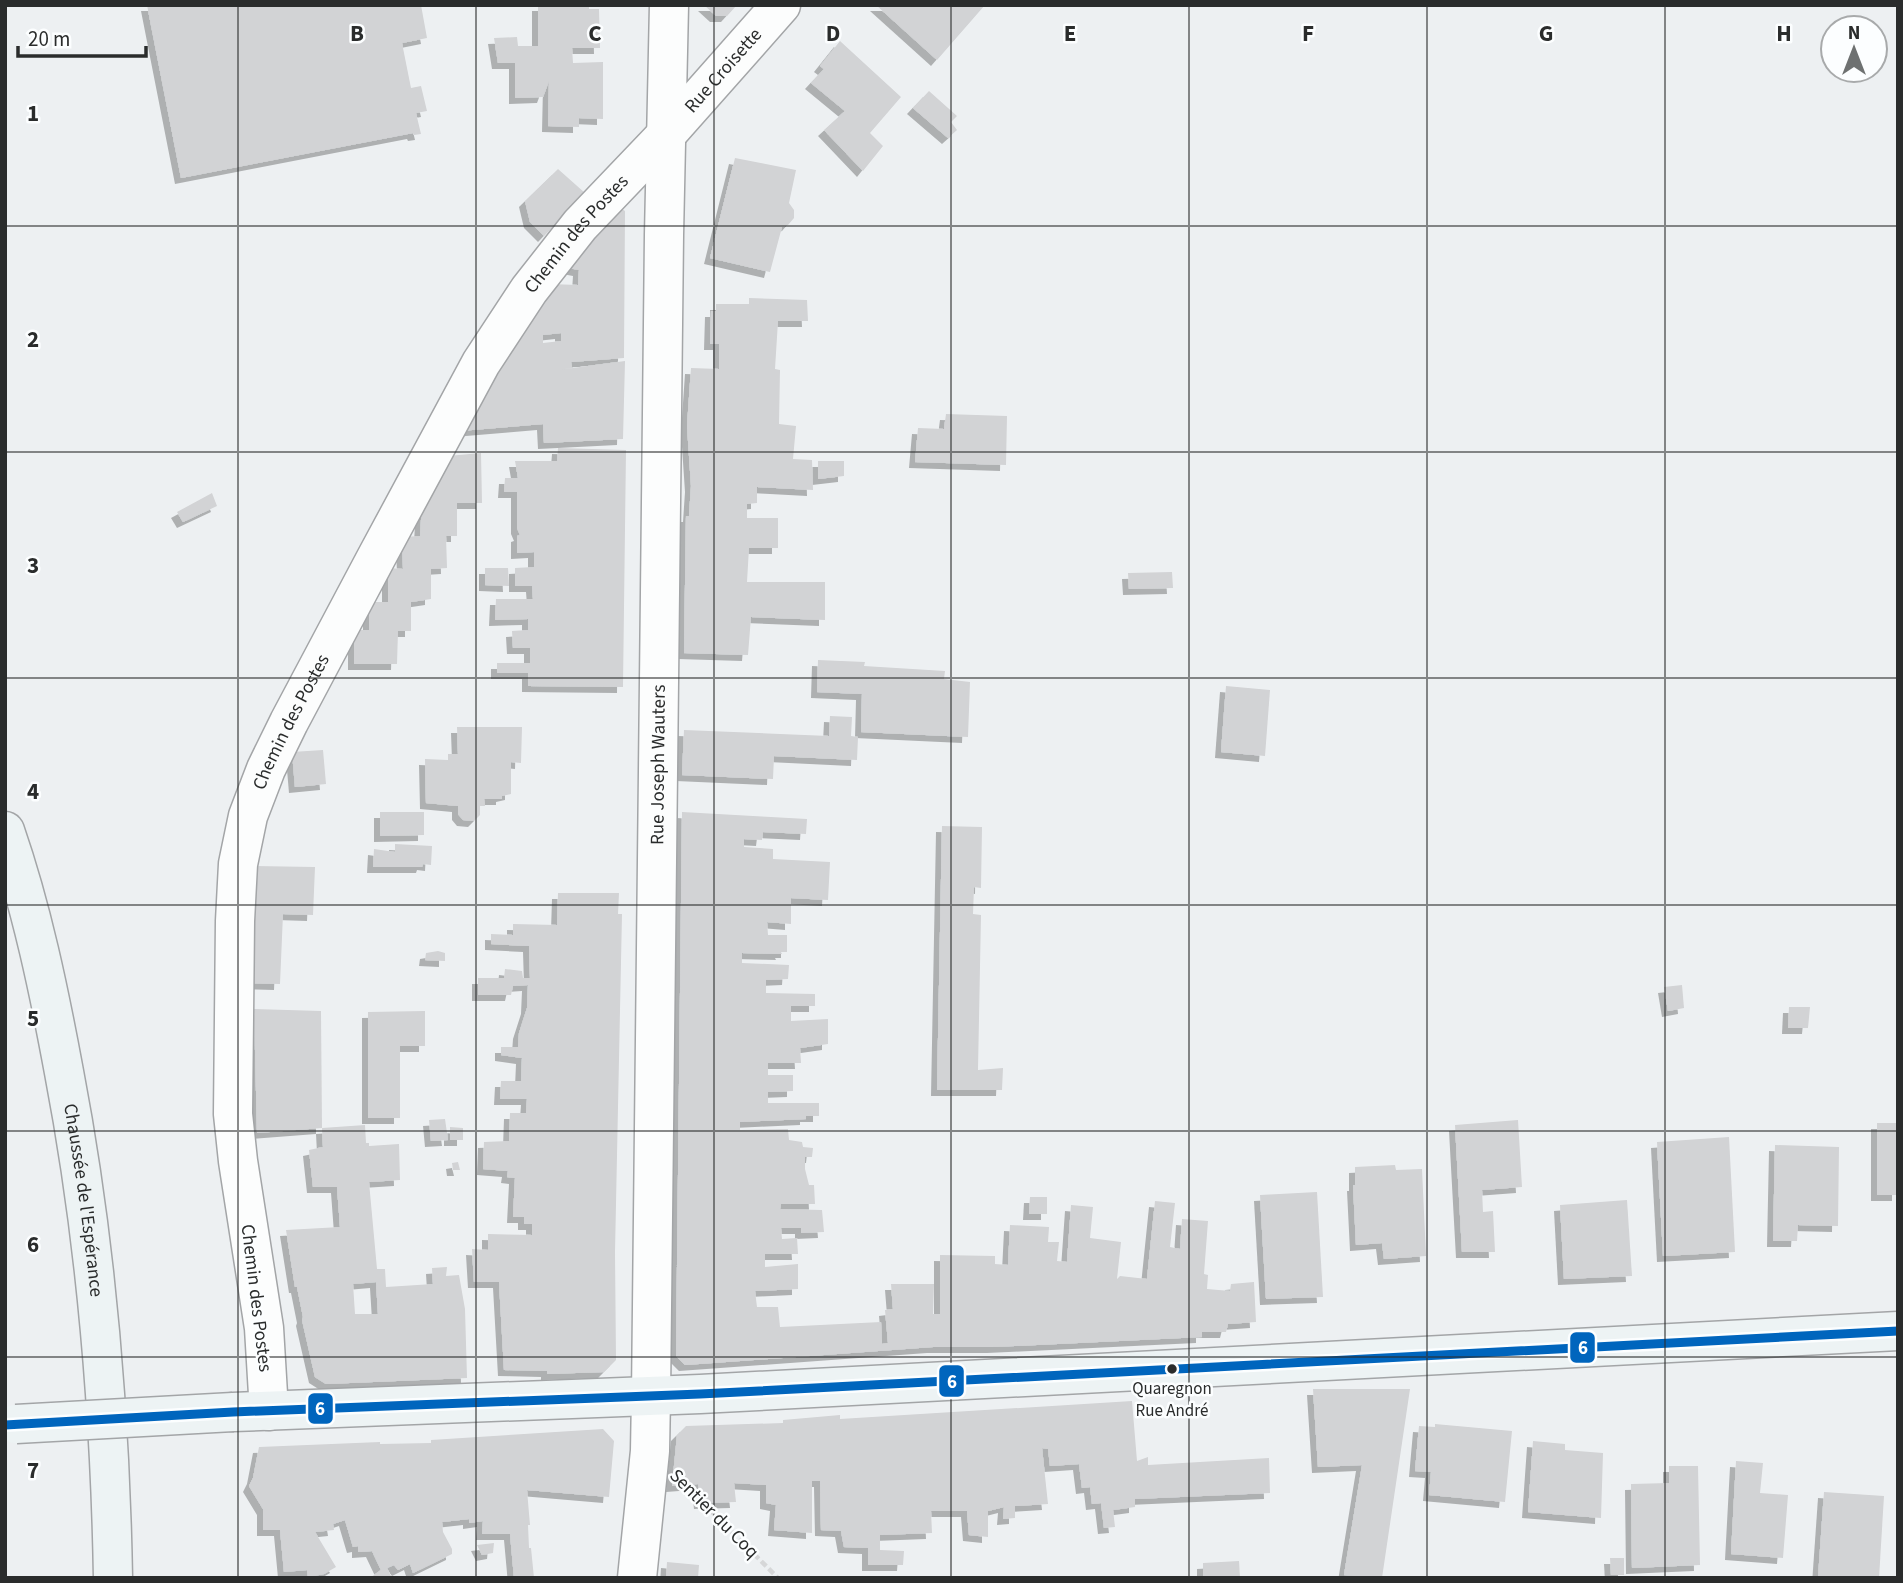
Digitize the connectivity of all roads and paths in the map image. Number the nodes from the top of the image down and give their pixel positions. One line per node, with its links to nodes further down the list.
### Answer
1 (669, 5): 3 (street, Rue Joseph Wauters)
2 (782, 5): 3 (street, Rue Croisette)
3 (666, 135): 6 (street, Rue Joseph Wauters); 7 (street, Chemin des Postes)
4 (5, 831): 10 (street, Chaussée de l'Espérance)
5 (1882, 1331): 6 (street)
6 (651, 1396): 7 (street); 9 (street, Rue Joseph Wauters)
7 (251, 1411): 8 (street, bridge)
8 (10, 1425)
9 (650, 1451): 11 (street, Rue Joseph Wauters); 12 (path, Sentier du Coq)
10 (113, 1578)
11 (637, 1578)
12 (778, 1578)

